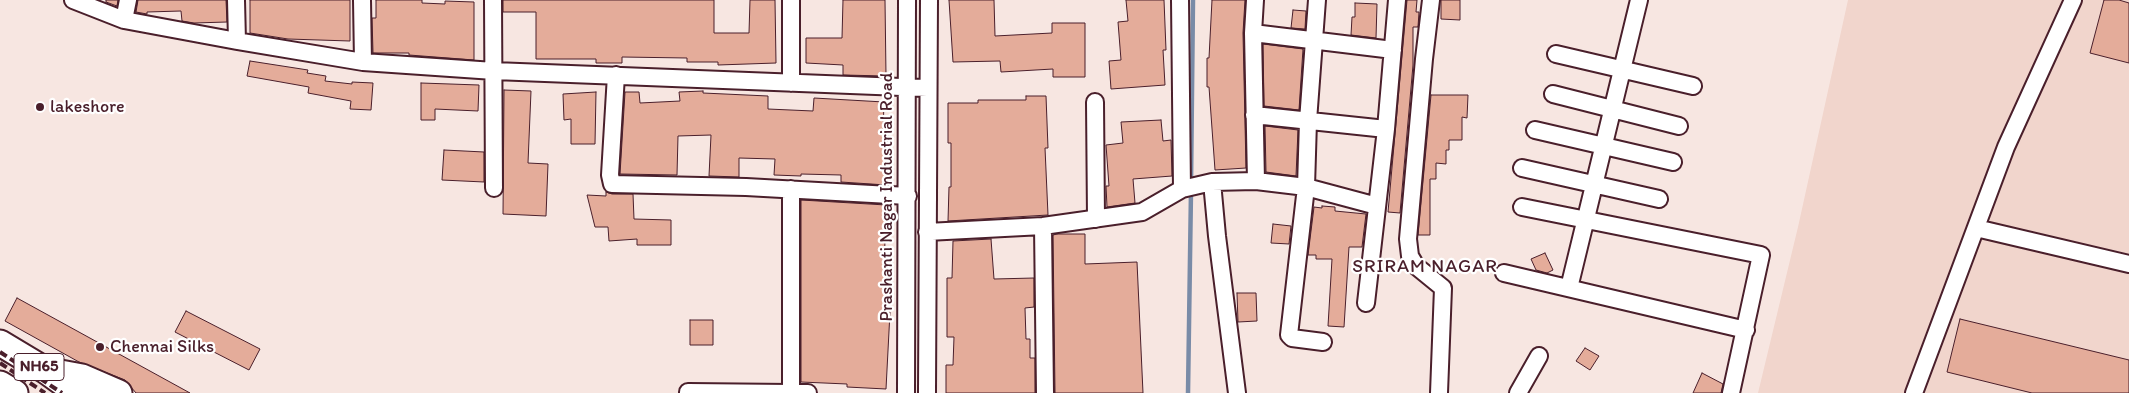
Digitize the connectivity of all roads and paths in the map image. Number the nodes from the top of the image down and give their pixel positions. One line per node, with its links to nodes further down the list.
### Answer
1 (74, 0): 16 (street)
2 (128, 0): 16 (street)
3 (236, 0): 19 (street)
4 (362, 0): 22 (street)
5 (493, 0): 24 (street)
6 (791, 0): 26 (street)
7 (907, 0): 28 (street, Prashanti Nagar Industrial Road)
8 (929, 0): 29 (street)
9 (1180, 0): 47 (street)
10 (1255, 0): 17 (street)
11 (1317, 0): 18 (street)
12 (1397, 0): 20 (street)
13 (1431, 0): 77 (street)
14 (1639, 0): 23 (street)
15 (2073, 0): 55 (street)
16 (124, 20): 19 (street)
17 (1253, 33): 18 (street); 33 (street)
18 (1314, 40): 20 (street); 34 (street)
19 (237, 41): 22 (street)
20 (1393, 50): 36 (street)
21 (1556, 54): 23 (street)
22 (363, 62): 24 (street)
23 (1622, 69): 27 (street); 32 (street)
24 (494, 71): 25 (street); 45 (street)
25 (616, 75): 26 (street); 46 (street)
26 (791, 83): 28 (street)
27 (1693, 86)
28 (906, 88): 29 (street); 48 (street, Prashanti Nagar Industrial Road)
29 (927, 88): 56 (street)
30 (1553, 94): 32 (street)
31 (1095, 102): 52 (street)
32 (1612, 110): 35 (street); 38 (street)
33 (1254, 115): 34 (street); 41 (street)
34 (1308, 121): 36 (street); 44 (street)
35 (1679, 126)
36 (1386, 129): 50 (street)
37 (1535, 130): 38 (street)
38 (1604, 145): 39 (street); 43 (street)
39 (1673, 162)
40 (1522, 168): 43 (street)
41 (1256, 181): 42 (street); 44 (street)
42 (1212, 182): 47 (street); 76 (street)
43 (1594, 184): 49 (street); 53 (street)
44 (1306, 187): 50 (street); 62 (street)
45 (494, 188)
46 (791, 189): 48 (street); 71 (street)
47 (1184, 189): 52 (street)
48 (908, 196): 73 (street, Prashanti Nagar Industrial Road)
49 (1659, 198)
50 (1377, 206): 60 (street)
51 (1522, 207): 53 (street)
52 (1096, 218): 54 (street)
53 (1586, 220): 59 (street); 61 (street)
54 (1043, 226): 56 (street); 75 (street)
55 (1976, 228): 57 (street); 80 (street)
56 (927, 232): 74 (street)
57 (2129, 264)
58 (1504, 273): 59 (street)
59 (1569, 288): 61 (street)
60 (1366, 303)
61 (1746, 330): 79 (street)
62 (1323, 342)
63 (0, 343): 65 (highway, NH65)
64 (1538, 356): 78 (street)
65 (46, 370): 69 (highway, NH65); 70 (highway)
66 (0, 384): 68 (highway, NH65)
67 (688, 392): 71 (street)
68 (15, 393)
69 (77, 393)
70 (119, 393)
71 (790, 393): 72 (street)
72 (808, 393)
73 (906, 393)
74 (928, 393)
75 (1045, 393)
76 (1238, 393)
77 (1439, 393)
78 (1518, 393)
79 (1731, 393)
80 (1914, 393)

